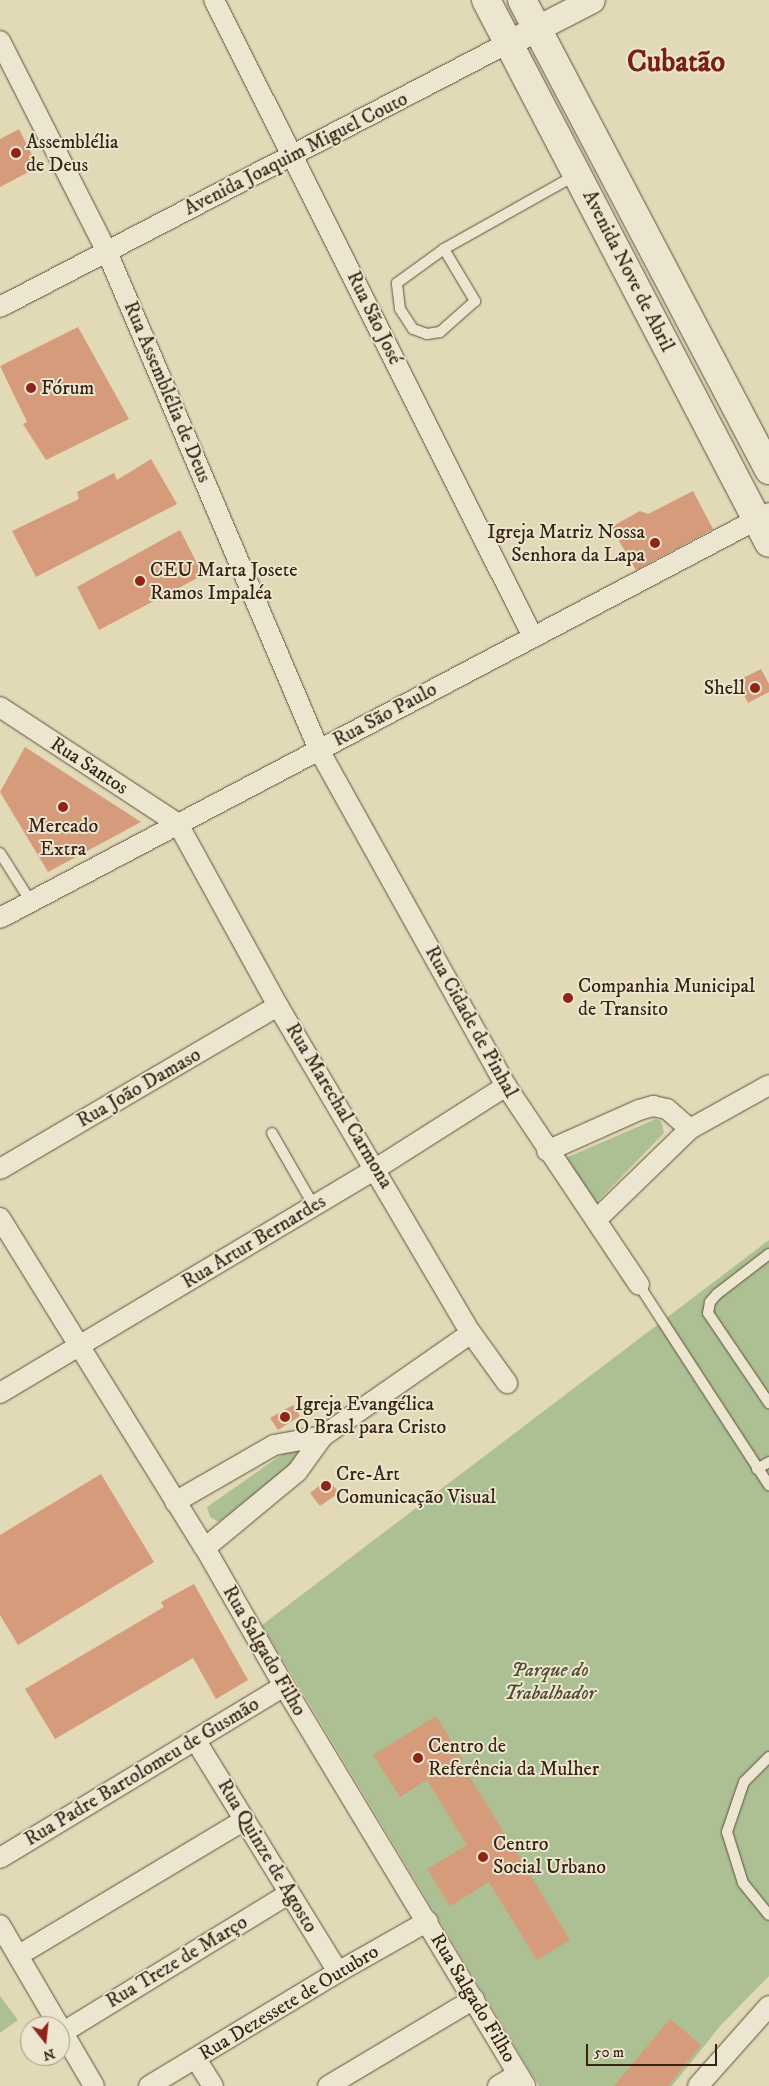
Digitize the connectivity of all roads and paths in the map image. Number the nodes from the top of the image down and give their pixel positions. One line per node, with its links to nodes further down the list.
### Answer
1 (214, 0): 8 (street, Rua São José)
2 (486, 0): 7 (main road, Avenida Nove de Abril)
3 (522, 0): 5 (main road, Avenida Nove de Abril)
4 (592, 0): 5 (street, Avenida Joaquim Miguel Couto)
5 (537, 29): 7 (street, Avenida Joaquim Miguel Couto); 13 (main road, Avenida Nove de Abril)
6 (0, 41): 11 (street, Rua Assemblélia de Deus)
7 (508, 44): 8 (street, Avenida Joaquim Miguel Couto); 9 (main road, Avenida Nove de Abril)
8 (293, 155): 11 (street, Avenida Joaquim Miguel Couto); 15 (street, Rua São José)
9 (577, 174): 10 (lane); 14 (main road, Avenida Nove de Abril)
10 (444, 249): 10 (lane)
11 (106, 252): 12 (street, Avenida Joaquim Miguel Couto); 17 (street, Rua Assemblélia de Deus)
12 (0, 307)
13 (769, 470)
14 (765, 525): 15 (street, Rua São Paulo)
15 (533, 637): 17 (street, Rua São Paulo)
16 (0, 707): 18 (street, Rua Santos)
17 (319, 750): 18 (street, Rua São Paulo); 23 (street, Rua Cidade de Pinhal)
18 (178, 824): 20 (street, Rua São Paulo); 22 (street, Rua Marechal Carmona)
19 (0, 853): 20 (lane)
20 (31, 902): 21 (street, Rua São Paulo)
21 (0, 918)
22 (278, 1006): 28 (street, Rua Marechal Carmona); 29 (street, Rua João Damaso)
23 (506, 1086): 27 (street, Rua Cidade de Pinhal); 28 (street, Rua Artur Bernardes)
24 (769, 1086): 25 (street)
25 (690, 1129): 27 (street); 32 (street)
26 (272, 1133): 30 (lane)
27 (547, 1151): 32 (street, Rua Cidade de Pinhal)
28 (377, 1168): 30 (street, Rua Artur Bernardes); 35 (street, Rua Marechal Carmona)
29 (0, 1169)
30 (314, 1206): 36 (street, Rua Artur Bernardes)
31 (0, 1218): 36 (street, Rua Salgado Filho)
32 (597, 1219): 34 (street, Rua Cidade de Pinhal)
33 (769, 1254): 39 (lane)
34 (639, 1285): 42 (lane)
35 (471, 1333): 37 (street, Rua Marechal Carmona); 40 (street)
36 (78, 1347): 38 (street, Rua Artur Bernardes); 44 (street, Rua Salgado Filho)
37 (507, 1383)
38 (0, 1393)
39 (769, 1403)
40 (323, 1436): 44 (street); 45 (street)
41 (769, 1462): 42 (lane)
42 (757, 1468): 43 (lane)
43 (769, 1486)
44 (176, 1502): 45 (street, Rua Salgado Filho)
45 (205, 1548): 46 (street, Rua Salgado Filho)
46 (284, 1686): 47 (street, Rua Padre Bartolomeu de Gusmão); 53 (street, Rua Salgado Filho)
47 (196, 1741): 49 (street, Rua Quinze de Agosto); 50 (street, Rua Padre Bartolomeu de Gusmão)
48 (769, 1757): 52 (lane)
49 (245, 1820): 51 (street, Rua Quinze de Agosto); 55 (street)
50 (0, 1858)
51 (289, 1894): 56 (street, Rua Quinze de Agosto); 60 (street, Rua Treze de Março)
52 (769, 1915)
53 (428, 1921): 56 (street, Rua Dezessete de Outubro); 57 (street, Rua Salgado Filho)
54 (0, 1925): 55 (street)
55 (19, 1955): 59 (street)
56 (338, 1972): 62 (street, Rua Dezessete de Outubro)
57 (474, 1998): 63 (street, Rua Salgado Filho); 67 (street)
58 (769, 2006): 69 (street)
59 (56, 2016)
60 (70, 2028)
61 (70, 2040): 64 (street)
62 (196, 2059): 65 (street, Rua Dezessete de Outubro); 66 (street)
63 (522, 2080): 68 (street)
64 (94, 2086)
65 (149, 2086)
66 (213, 2086)
67 (328, 2086)
68 (498, 2086)
69 (698, 2086)

